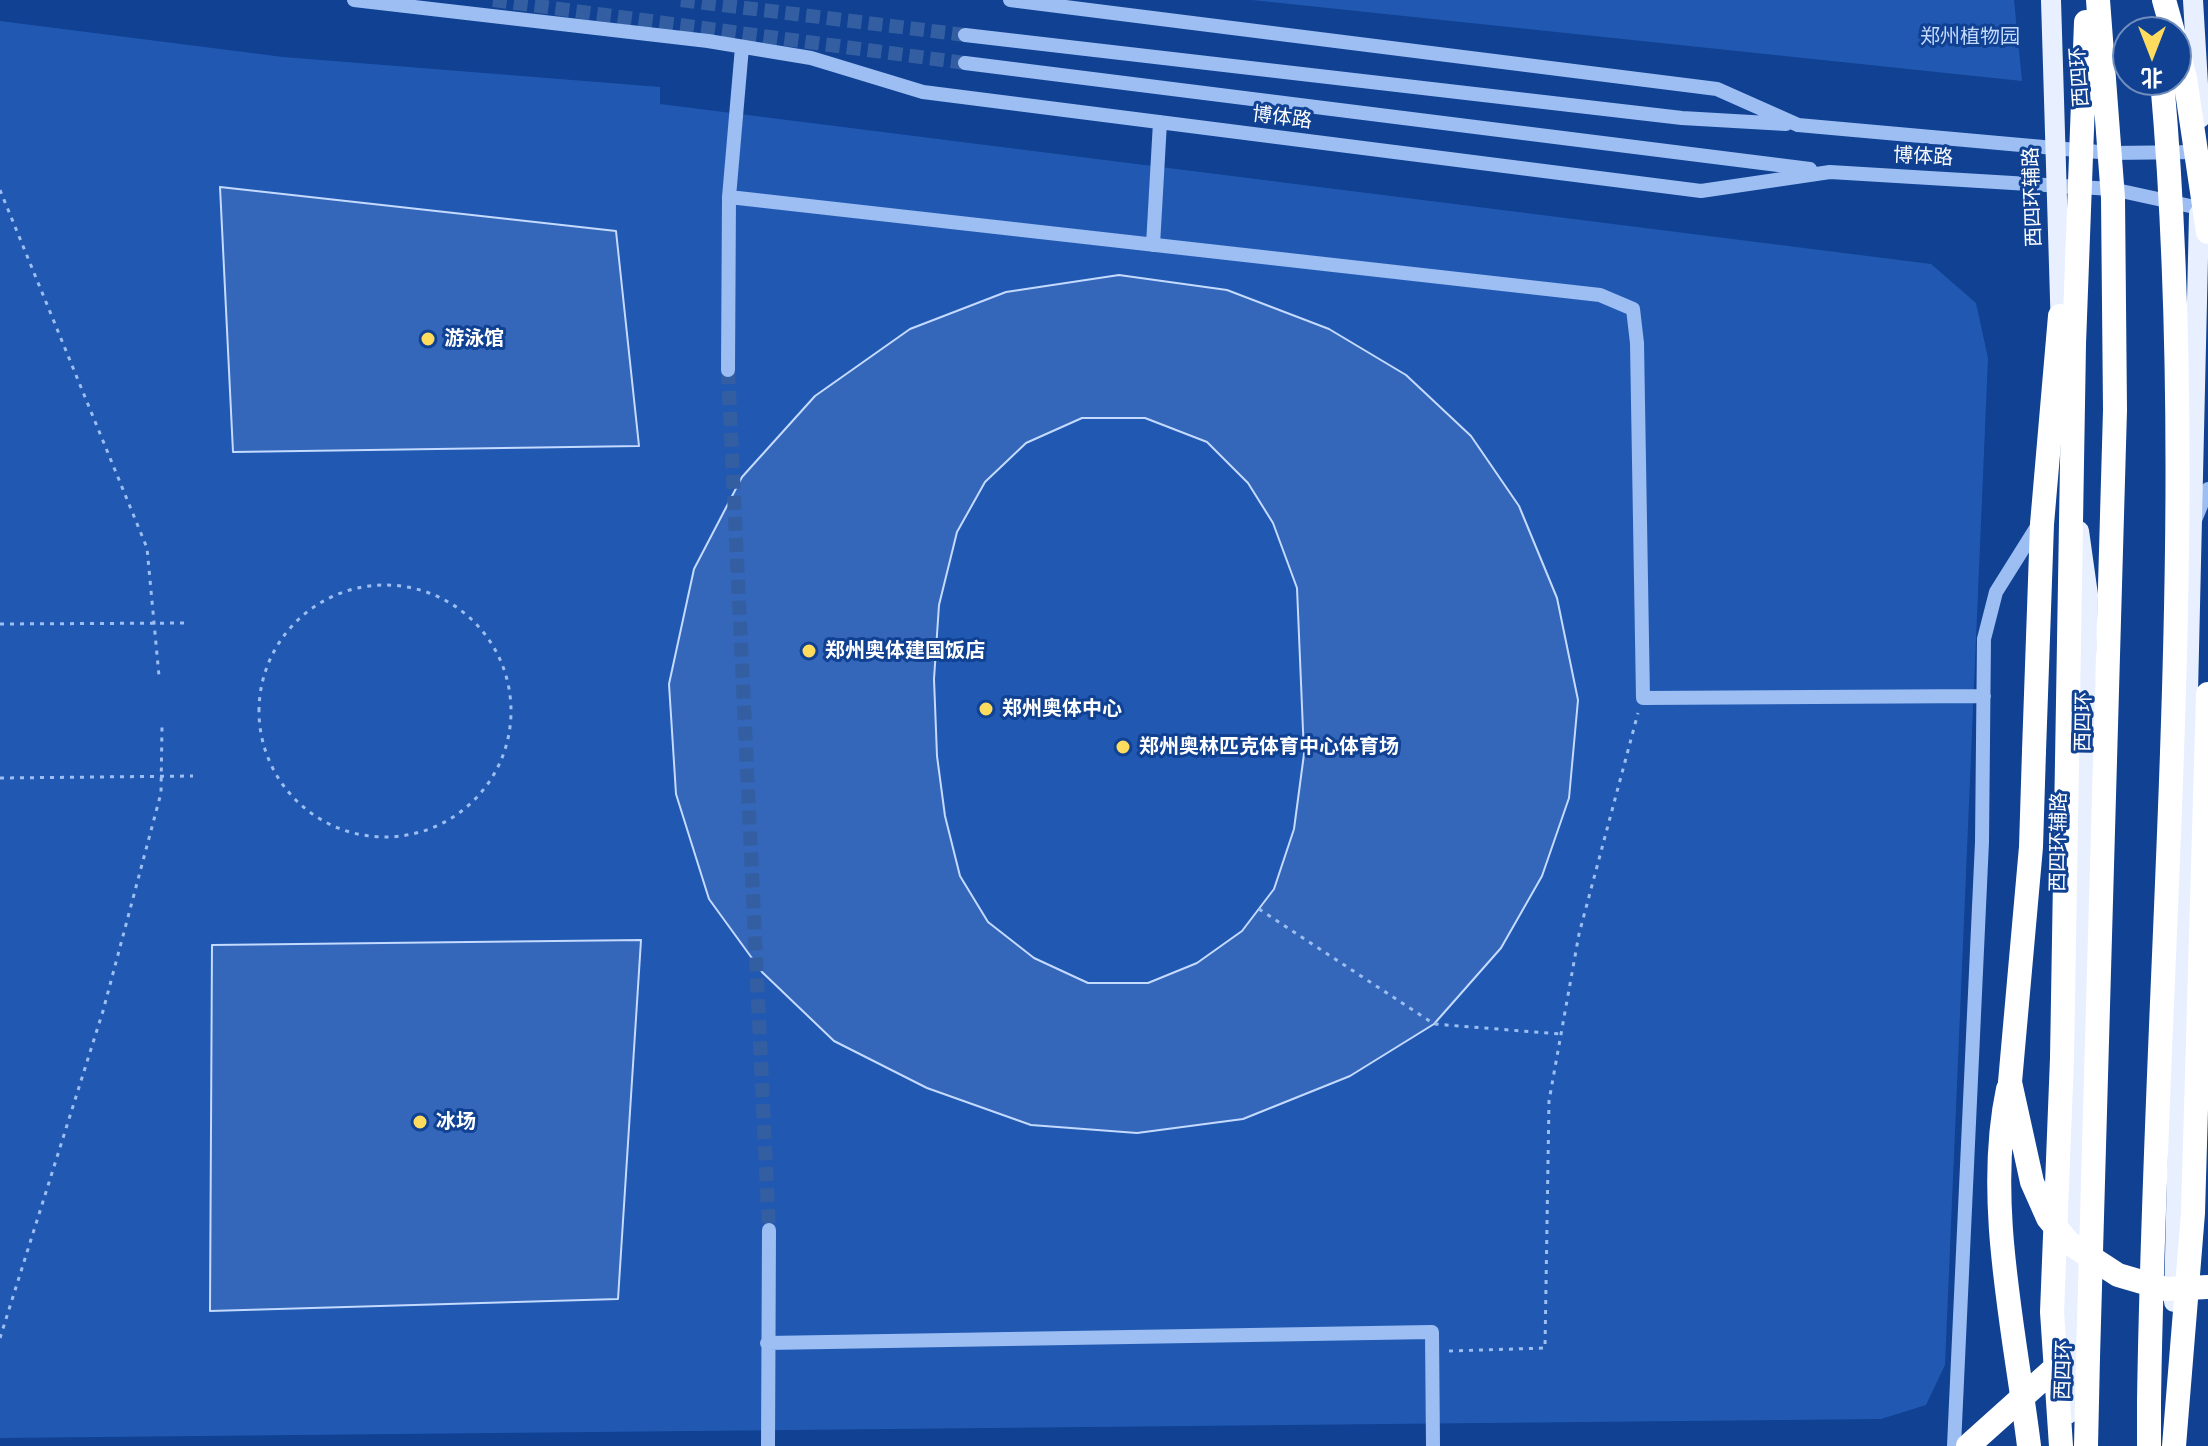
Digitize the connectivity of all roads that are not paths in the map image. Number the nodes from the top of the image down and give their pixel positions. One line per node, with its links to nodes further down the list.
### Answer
1 (354, 0): 8 (street, 博体路)
2 (1010, 0): 13 (street, 博体路)
3 (2051, 0): 14 (main road, 西四环辅路)
4 (2087, 0): 35 (highway, bridge)
5 (2098, 0): 15 (highway, 西四环, bridge)
6 (2193, 0): 16 (main road)
7 (965, 35): 13 (street)
8 (742, 47): 12 (street, 博体路); 20 (street)
9 (965, 63): 17 (street)
10 (2163, 96): 43 (highway, bridge)
11 (2188, 96): 22 (highway, bridge)
12 (1160, 122): 17 (street, 博体路); 23 (street)
13 (1798, 125): 14 (street, 博体路)
14 (2056, 148): 15 (street, 博体路); 18 (main road, 西四环辅路)
15 (2110, 153): 16 (street, 博体路); 19 (highway, 西四环, bridge)
16 (2204, 153): 21 (main road)
17 (1830, 172): 18 (street, 博体路)
18 (2057, 185): 19 (street, 博体路); 24 (main road, 西四环辅路)
19 (2112, 189): 21 (street, 博体路); 42 (highway, 西四环, bridge)
20 (729, 197): 23 (street); 25 (street)
21 (2203, 209): 28 (main road)
22 (2208, 232)
23 (1153, 245): 30 (street)
24 (2060, 316): 27 (highway); 41 (main road, 西四环辅路)
25 (728, 370)
26 (2208, 489): 28 (street)
27 (2043, 518): 30 (street); 31 (highway, bridge)
28 (2193, 524): 44 (main road)
29 (2208, 694): 44 (highway)
30 (1984, 696): 38 (street)
31 (2010, 1082): 33 (highway, bridge); 40 (highway, bridge)
32 (769, 1230): 34 (street)
33 (2208, 1287)
34 (767, 1343): 36 (street); 37 (street)
35 (2056, 1367): 39 (highway); 41 (highway)
36 (768, 1446)
37 (1433, 1446)
38 (1954, 1446)
39 (1968, 1446)
40 (2029, 1446)
41 (2064, 1446)
42 (2086, 1446)
43 (2149, 1446)
44 (2172, 1446)

